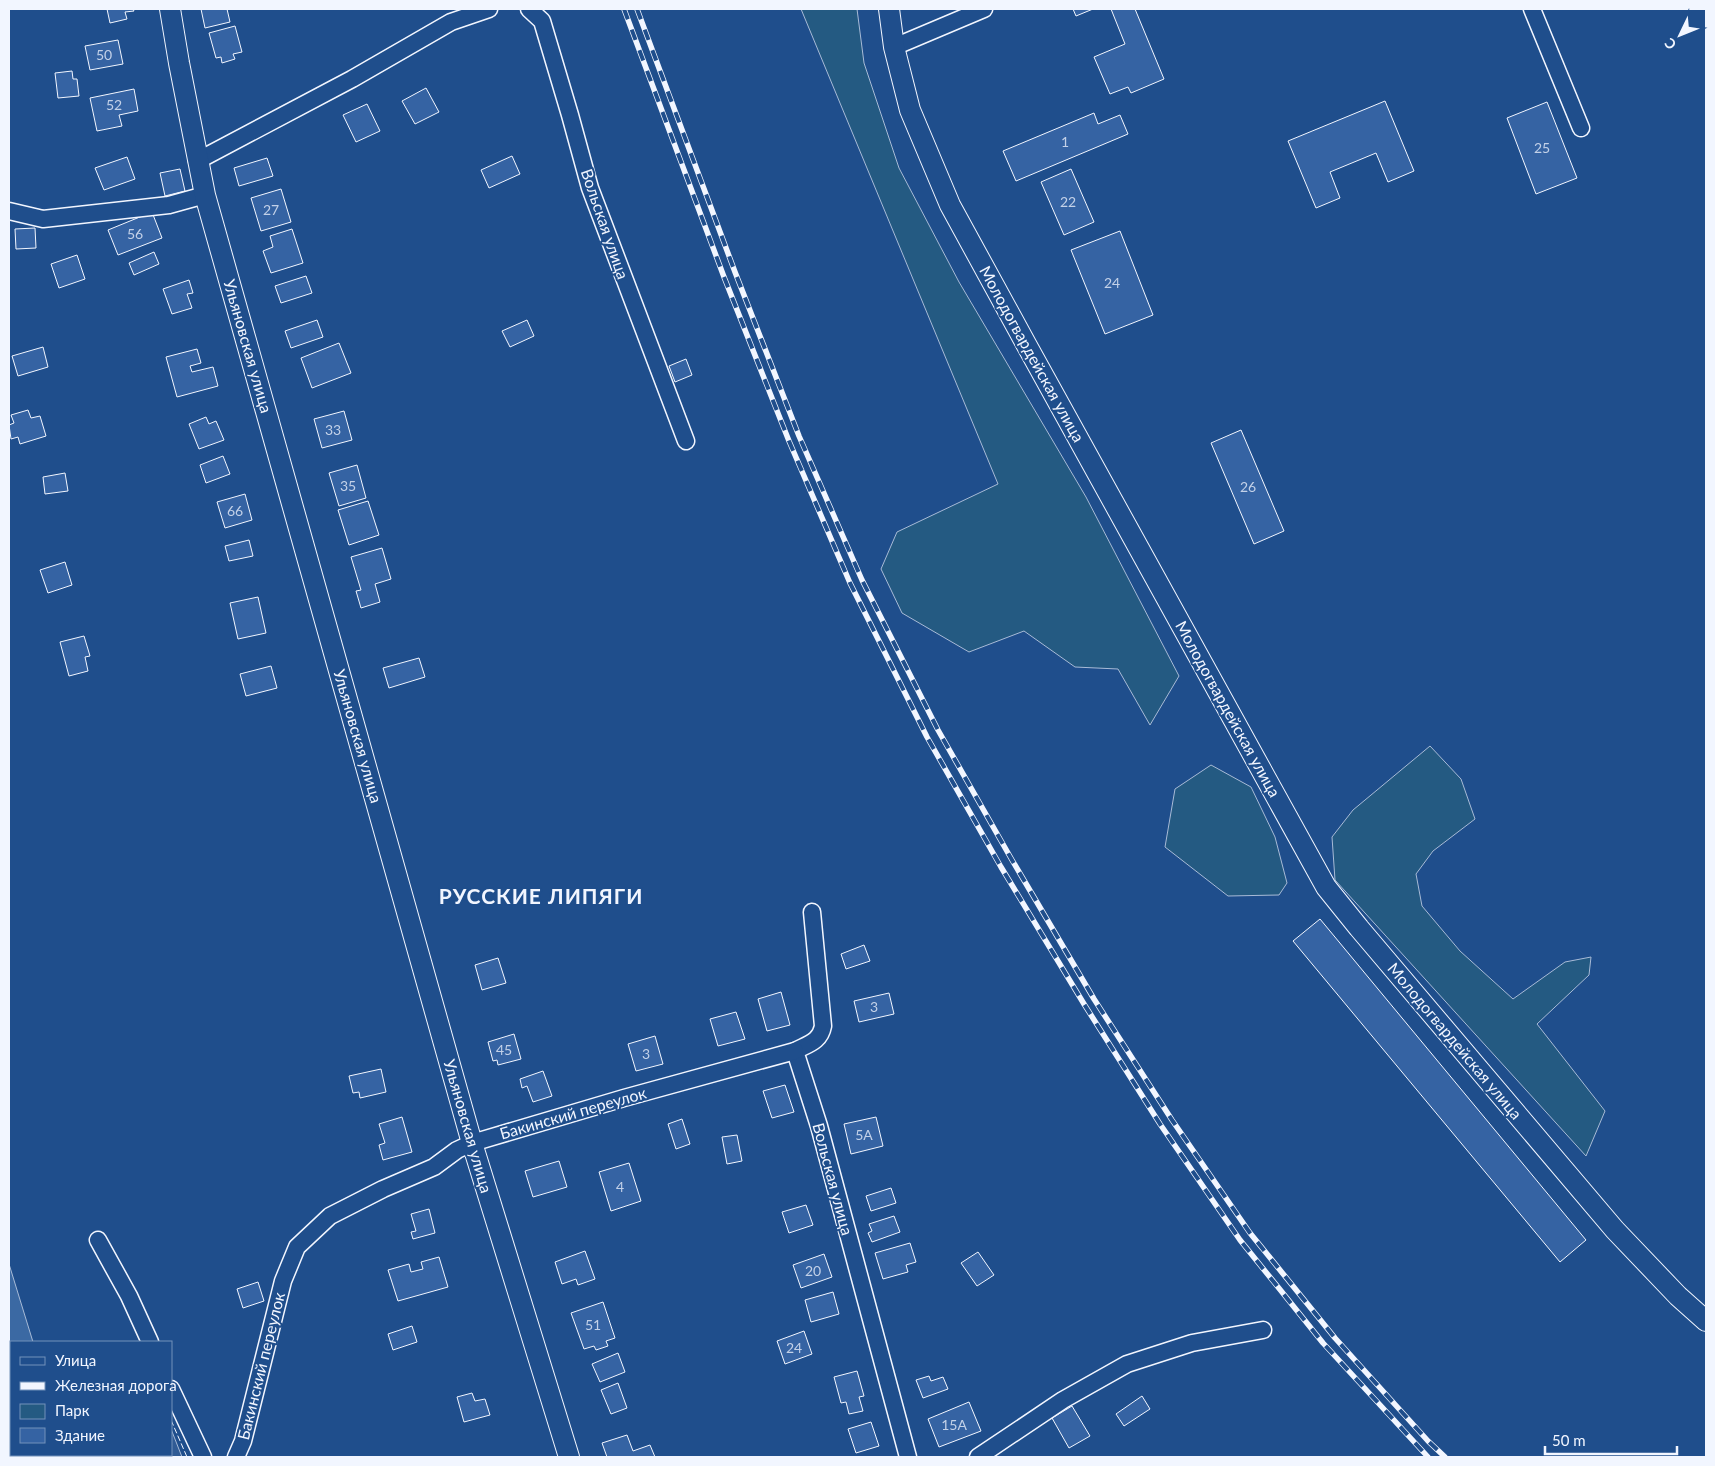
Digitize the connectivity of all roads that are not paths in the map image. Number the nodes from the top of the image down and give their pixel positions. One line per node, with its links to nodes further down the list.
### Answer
1 (170, 9): 9 (street, Ульяновская улица)
2 (489, 9): 9 (street)
3 (529, 9): 12 (street, Вольская улица)
4 (889, 9): 7 (street, Молодогвардейская улица)
5 (984, 9): 7 (street)
6 (1532, 9): 8 (street)
7 (894, 47): 17 (street, Молодогвардейская улица)
8 (1581, 128)
9 (197, 161): 10 (street, Ульяновская улица)
10 (205, 195): 11 (street); 15 (street, Ульяновская улица)
11 (9, 212)
12 (686, 441)
13 (812, 912): 14 (street)
14 (795, 1051): 15 (street, Бакинский переулок); 24 (street, Вольская улица)
15 (472, 1143): 22 (street, Бакинский переулок); 23 (street, Ульяновская улица)
16 (98, 1240): 19 (street)
17 (1706, 1321)
18 (1263, 1330): 25 (street)
19 (150, 1341)
20 (172, 1391): 21 (street)
21 (203, 1457)
22 (236, 1457)
23 (569, 1457)
24 (908, 1457)
25 (978, 1457)

